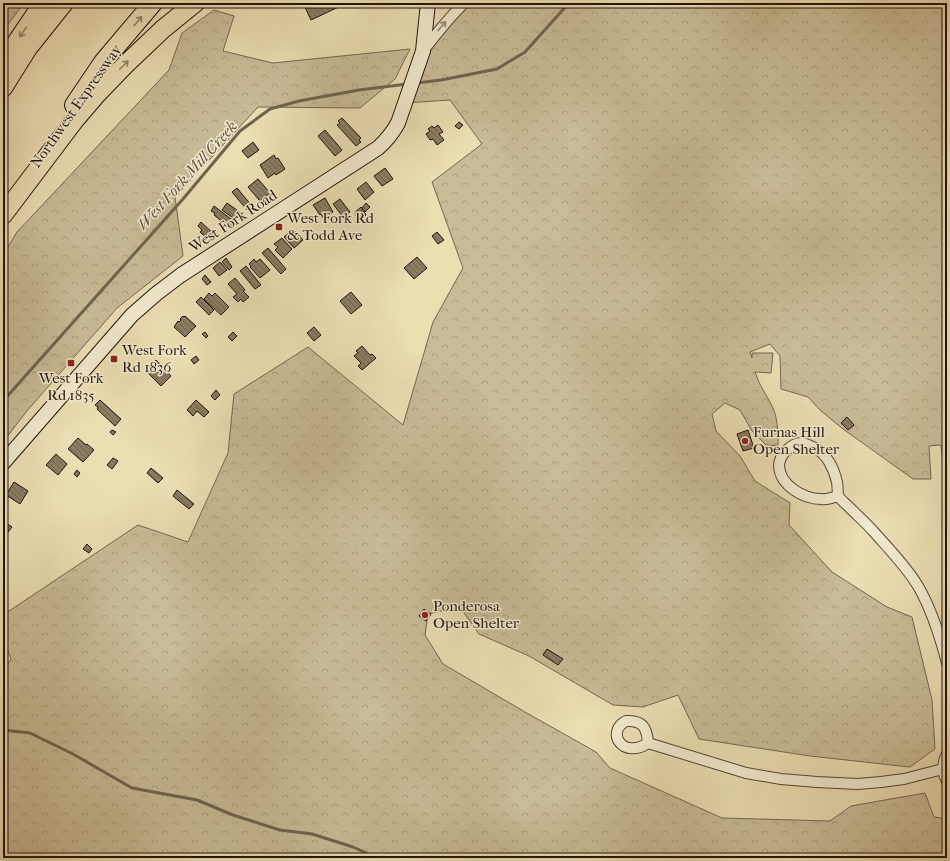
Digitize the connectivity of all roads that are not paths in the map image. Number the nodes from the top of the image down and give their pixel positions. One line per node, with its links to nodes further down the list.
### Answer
1 (43, 3): 8 (highway, one-way to 8)
2 (64, 3): 9 (highway)
3 (153, 3): 10 (highway, Northwest Expressway, one-way to 3)
4 (195, 3): 10 (highway, one-way to 4)
5 (428, 3): 7 (street)
6 (464, 3): 7 (street, West Fork Road, one-way to 6)
7 (424, 51): 11 (street, West Fork Road)
8 (3, 62)
9 (3, 88)
10 (3, 214)
11 (3, 463)
12 (838, 496): 12 (street); 13 (street)
13 (947, 663)
14 (648, 743): 16 (street)
15 (947, 754): 16 (street)
16 (943, 769): 17 (street)
17 (947, 781)

